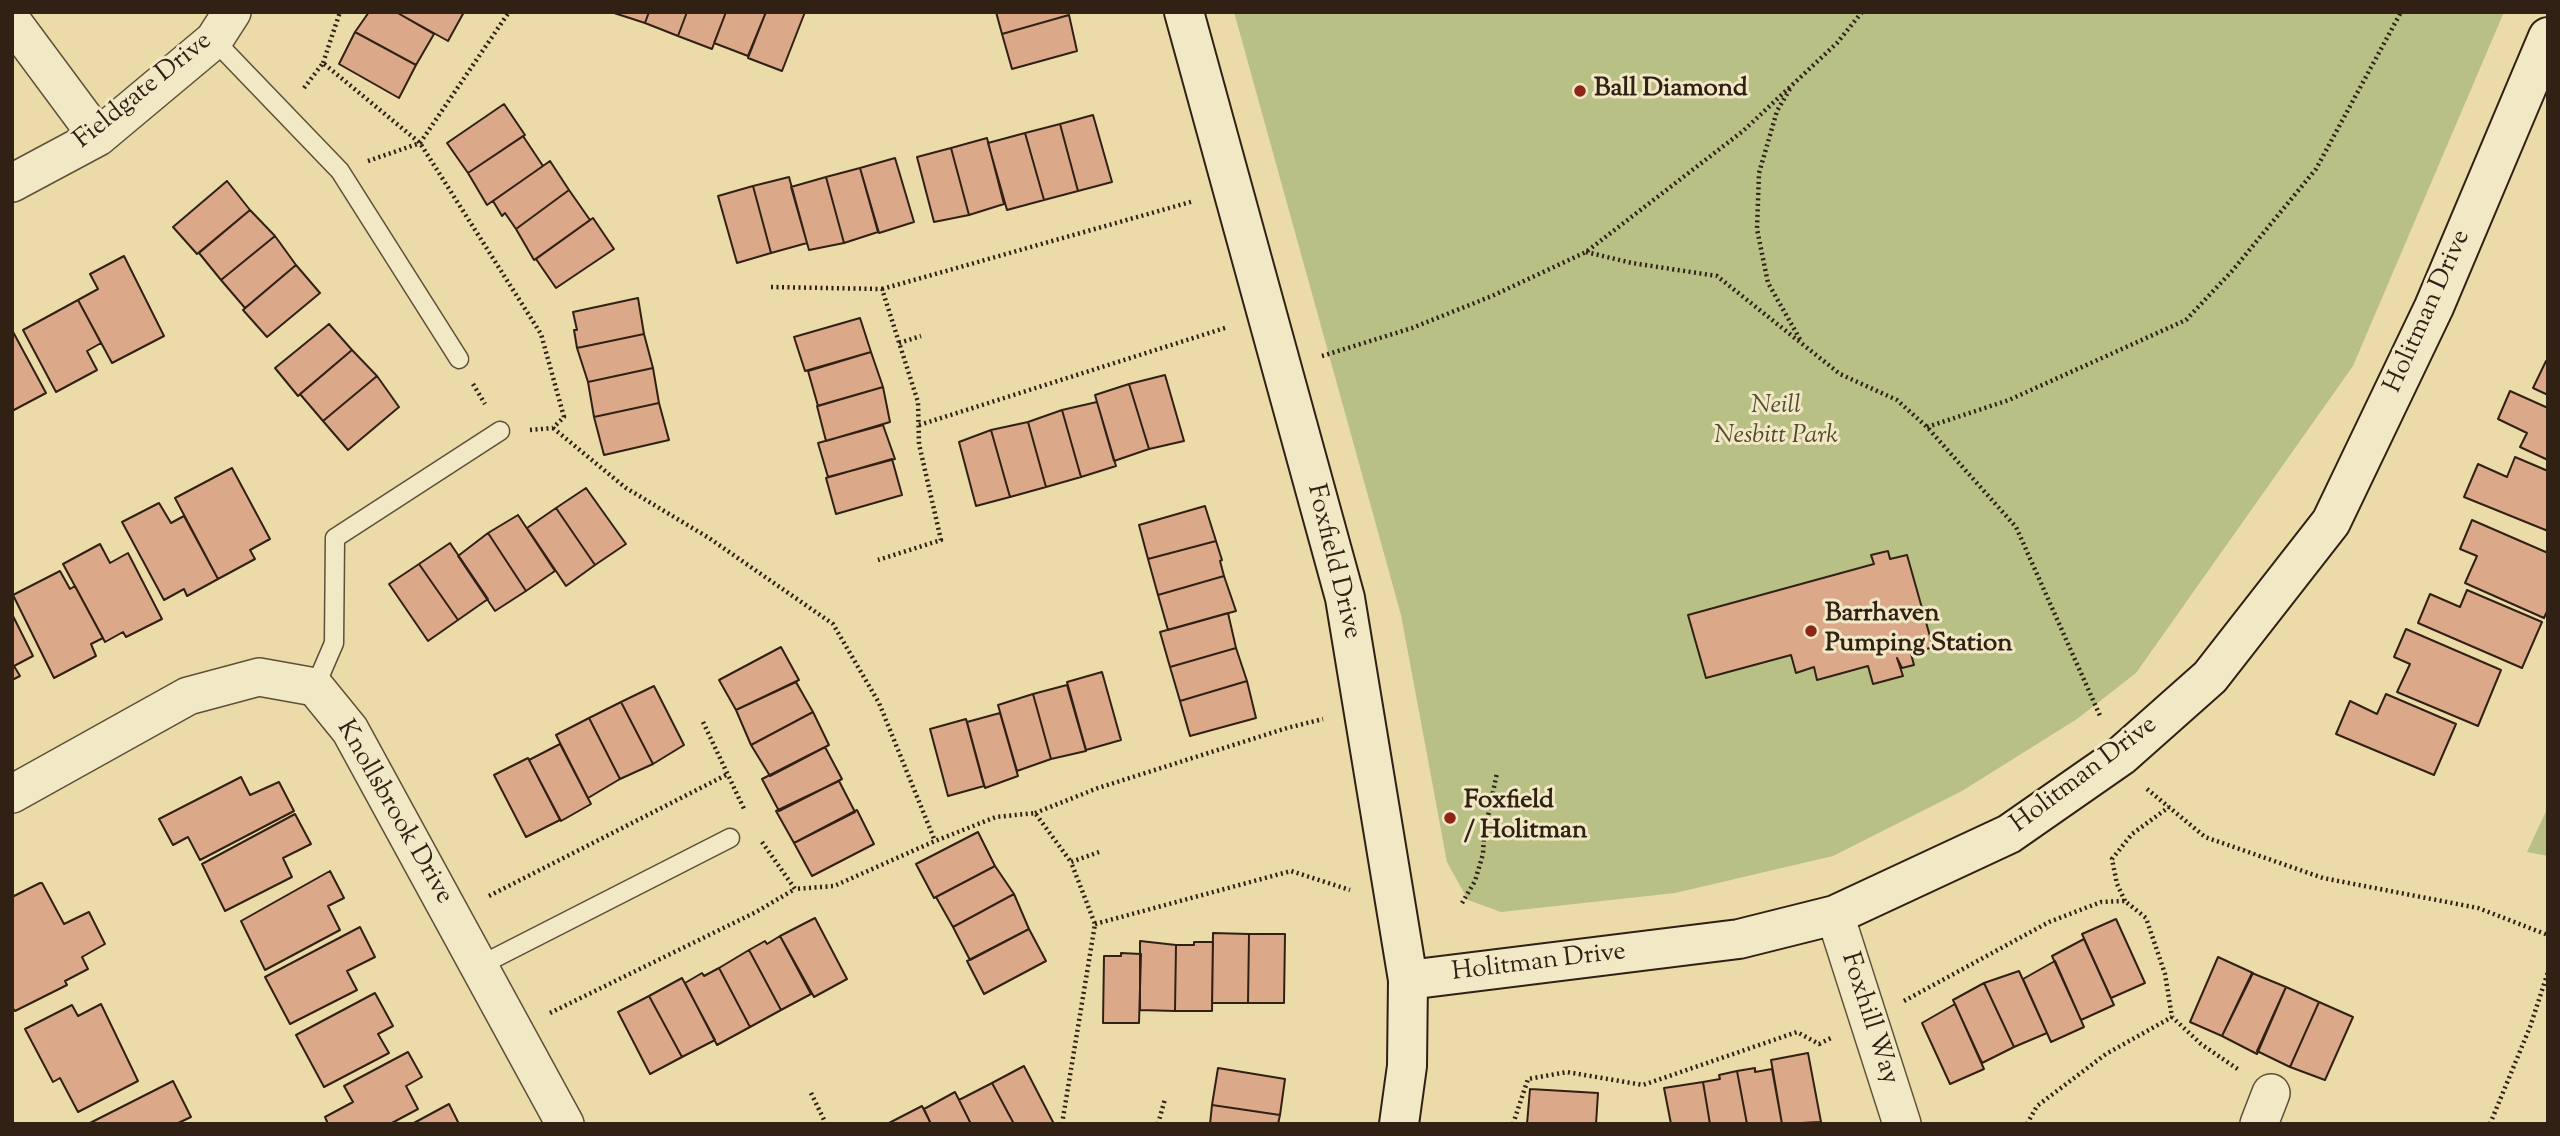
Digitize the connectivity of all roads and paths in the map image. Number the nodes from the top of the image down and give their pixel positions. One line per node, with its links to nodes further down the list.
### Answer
1 (340, 12): 9 (path)
2 (509, 12): 13 (path)
3 (1184, 12): 25 (street, Foxfield Drive)
4 (1862, 12): 10 (path)
5 (2401, 12): 27 (path)
6 (12, 21): 12 (street)
7 (223, 26): 11 (lane); 12 (street, Fieldgate Drive)
8 (2548, 37): 34 (street, Holitman Drive)
9 (323, 63): 11 (path); 13 (path)
10 (1793, 84): 17 (path); 23 (path)
11 (285, 113): 14 (lane)
12 (98, 136): 15 (street, Fieldgate Drive)
13 (420, 143): 14 (path); 28 (path)
14 (340, 171): 24 (lane)
15 (12, 183)
16 (1198, 199): 19 (path)
17 (1586, 252): 23 (path); 25 (path)
18 (771, 287): 19 (path)
19 (882, 289): 22 (path)
20 (1233, 326): 26 (path)
21 (921, 336): 22 (path)
22 (899, 343): 26 (path)
23 (1803, 345): 27 (path)
24 (459, 359): 29 (path)
25 (1282, 367): 55 (street, Foxfield Drive)
26 (919, 425): 30 (path)
27 (1927, 426): 34 (path)
28 (553, 428): 29 (path); 42 (path)
29 (500, 431): 31 (lane)
30 (878, 560)
31 (315, 688): 37 (street); 49 (street, Knollsbrook Drive)
32 (1335, 716): 39 (path)
33 (703, 722): 36 (path)
34 (2118, 759): 38 (path); 50 (street, Holitman Drive)
35 (1497, 773): 48 (path)
36 (728, 774): 40 (path); 49 (path)
37 (12, 794)
38 (2169, 807): 47 (path); 52 (path)
39 (1035, 813): 42 (path); 44 (path)
40 (755, 830): 41 (path); 45 (path)
41 (730, 838): 53 (lane)
42 (935, 841): 45 (path)
43 (1099, 852): 44 (path)
44 (1071, 862): 51 (path)
45 (795, 889): 58 (path)
46 (1356, 892): 51 (path)
47 (2125, 901): 56 (path); 57 (path)
48 (1462, 903)
49 (452, 915): 53 (street, Knollsbrook Drive)
50 (1835, 915): 55 (street, Holitman Drive); 57 (street, Foxhill Way)
51 (1095, 924): 64 (path)
52 (2548, 935)
53 (479, 966): 58 (street, Knollsbrook Drive)
54 (2548, 972): 70 (path)
55 (1408, 980): 66 (street, Foxfield Drive)
56 (2172, 1017): 61 (path); 69 (path)
57 (1868, 1018): 67 (path); 68 (street, Foxhill Way)
58 (514, 1031): 62 (street, Knollsbrook Drive)
59 (811, 1093): 63 (path)
60 (1165, 1099): 65 (path)
61 (2265, 1108)
62 (565, 1124)
63 (827, 1124)
64 (1062, 1124)
65 (1158, 1124)
66 (1399, 1124)
67 (1513, 1124)
68 (1902, 1124)
69 (2027, 1124)
70 (2490, 1124)

